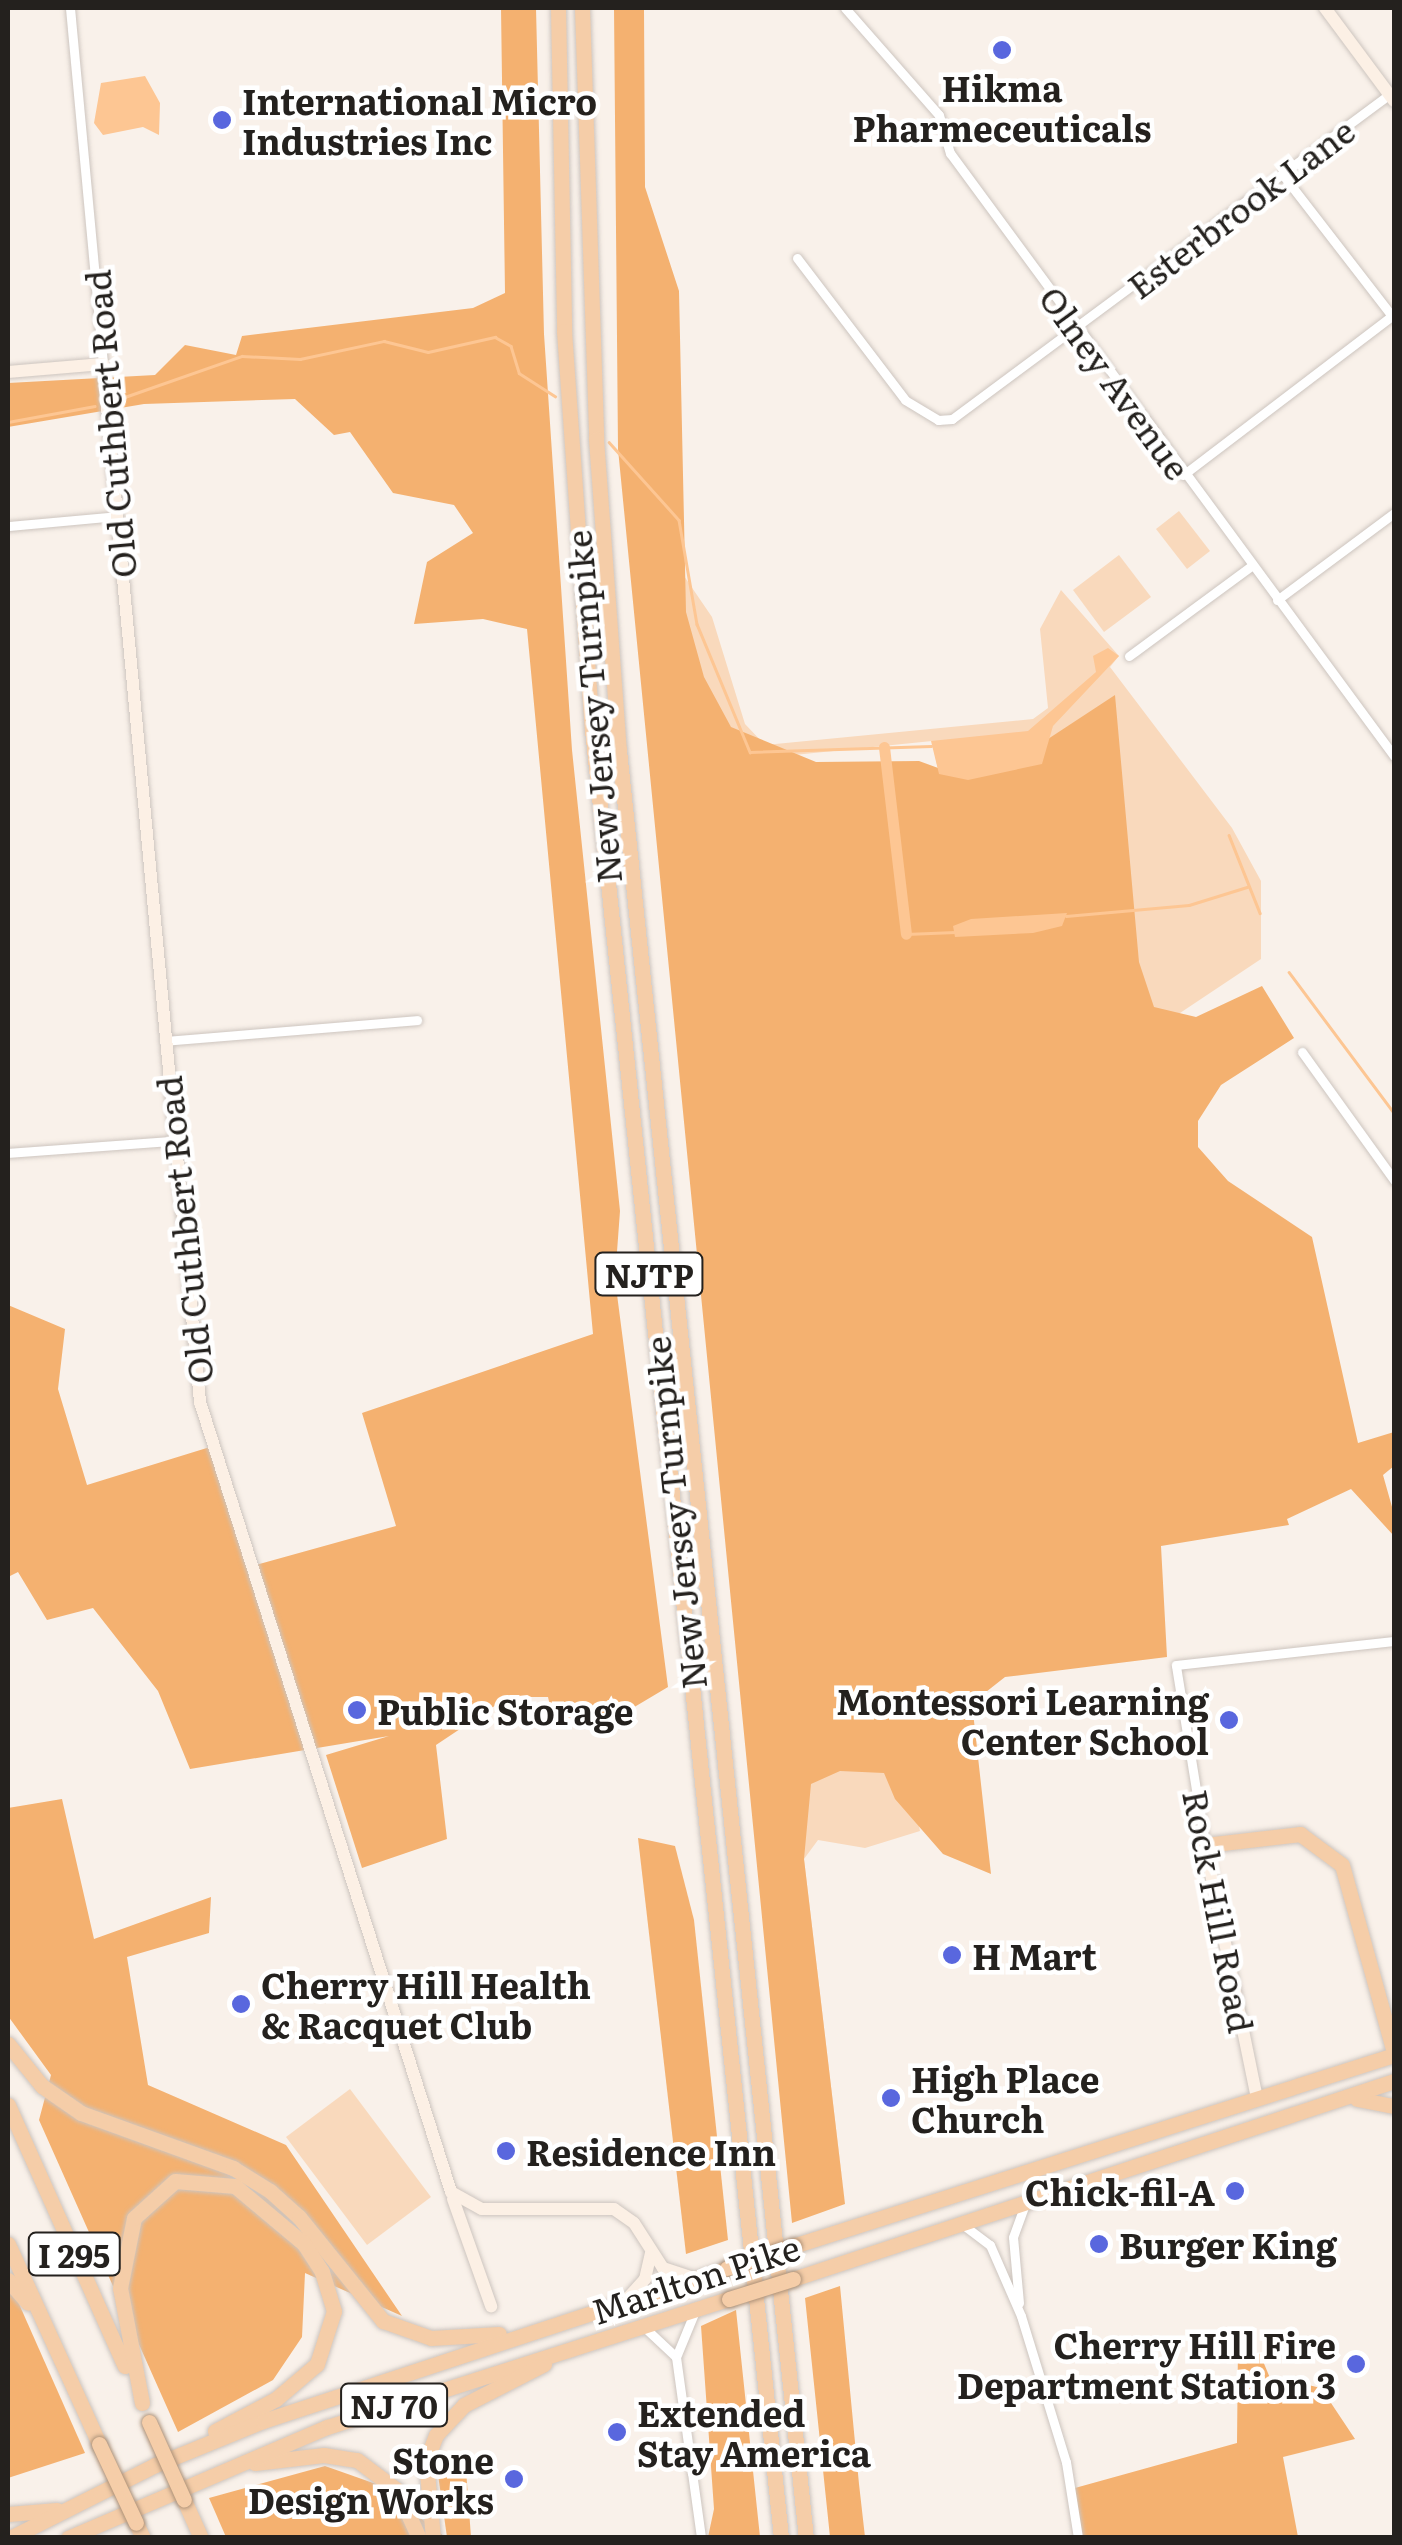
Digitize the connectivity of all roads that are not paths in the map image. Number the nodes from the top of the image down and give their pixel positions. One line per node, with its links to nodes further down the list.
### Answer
1 (70, 8): 10 (street, Old Cuthbert Road)
2 (558, 8): 65 (highway, New Jersey Turnpike / NJTP)
3 (582, 8): 66 (highway, New Jersey Turnpike / NJTP)
4 (845, 8): 9 (street, Olney Avenue)
5 (1324, 8): 6 (street)
6 (1393, 95): 7 (street, Esterbrook Lane)
7 (1283, 175): 9 (street, Esterbrook Lane); 12 (street)
8 (797, 258): 9 (street, Esterbrook Lane)
9 (1078, 330): 12 (street, Olney Avenue)
10 (103, 364): 11 (street); 14 (street, Old Cuthbert Road)
11 (8, 372)
12 (1183, 475): 16 (street, Olney Avenue)
13 (1394, 514): 17 (street)
14 (118, 516): 15 (street); 21 (street, Old Cuthbert Road)
15 (8, 526)
16 (1251, 566): 17 (street, Olney Avenue); 18 (street)
17 (1277, 600): 19 (street, Olney Avenue)
18 (1129, 656)
19 (1394, 756)
20 (417, 1020): 21 (street)
21 (164, 1041): 23 (street, Old Cuthbert Road)
22 (1302, 1052): 25 (street)
23 (173, 1141): 24 (street); 35 (street, Old Cuthbert Road)
24 (8, 1153)
25 (1394, 1180)
26 (1394, 1641): 27 (street, Rock Hill Road)
27 (1205, 1844): 29 (highway); 31 (street, Rock Hill Road)
28 (8, 2044): 48 (highway)
29 (1394, 2053): 31 (highway, Marlton Pike / NJ 70)
30 (1394, 2081): 32 (highway, Marlton Pike / NJ 70)
31 (1257, 2098): 40 (highway, Marlton Pike / NJ 70, bridge)
32 (1338, 2100): 34 (highway); 36 (highway, Marlton Pike / NJ 70)
33 (8, 2105): 51 (highway, I 295)
34 (1394, 2106)
35 (450, 2192): 39 (street); 43 (street, Old Cuthbert Road)
36 (1026, 2202): 37 (highway, Marlton Pike / NJ 70); 46 (street)
37 (961, 2223): 44 (highway, Marlton Pike / NJ 70, bridge); 46 (street)
38 (8, 2244): 45 (highway, I 295)
39 (651, 2250): 40 (street); 42 (street)
40 (698, 2278): 42 (highway, Marlton Pike / NJ 70)
41 (8, 2280): 45 (highway)
42 (619, 2302): 48 (highway, Marlton Pike / NJ 70)
43 (492, 2306)
44 (696, 2309): 47 (highway, Marlton Pike / NJ 70); 50 (street)
45 (39, 2315): 57 (highway, I 295, bridge)
46 (1021, 2316): 67 (street)
47 (643, 2326): 49 (highway, Marlton Pike / NJ 70); 50 (street)
48 (528, 2332): 52 (highway, Marlton Pike / NJ 70)
49 (584, 2344): 53 (highway, Marlton Pike / NJ 70); 63 (highway)
50 (676, 2357): 64 (street)
51 (142, 2403): 52 (highway); 61 (highway, I 295, bridge)
52 (192, 2448): 54 (highway, Marlton Pike / NJ 70)
53 (231, 2466): 56 (highway, Marlton Pike / NJ 70); 62 (highway)
54 (66, 2509): 55 (highway); 58 (highway, Marlton Pike / NJ 70)
55 (8, 2514)
56 (115, 2518): 59 (highway, Marlton Pike / NJ 70); 60 (highway)
57 (140, 2530)
58 (10, 2538)
59 (68, 2538)
60 (87, 2538)
61 (201, 2538)
62 (418, 2538)
63 (433, 2538)
64 (701, 2538)
65 (781, 2538)
66 (806, 2538)
67 (1078, 2538)

